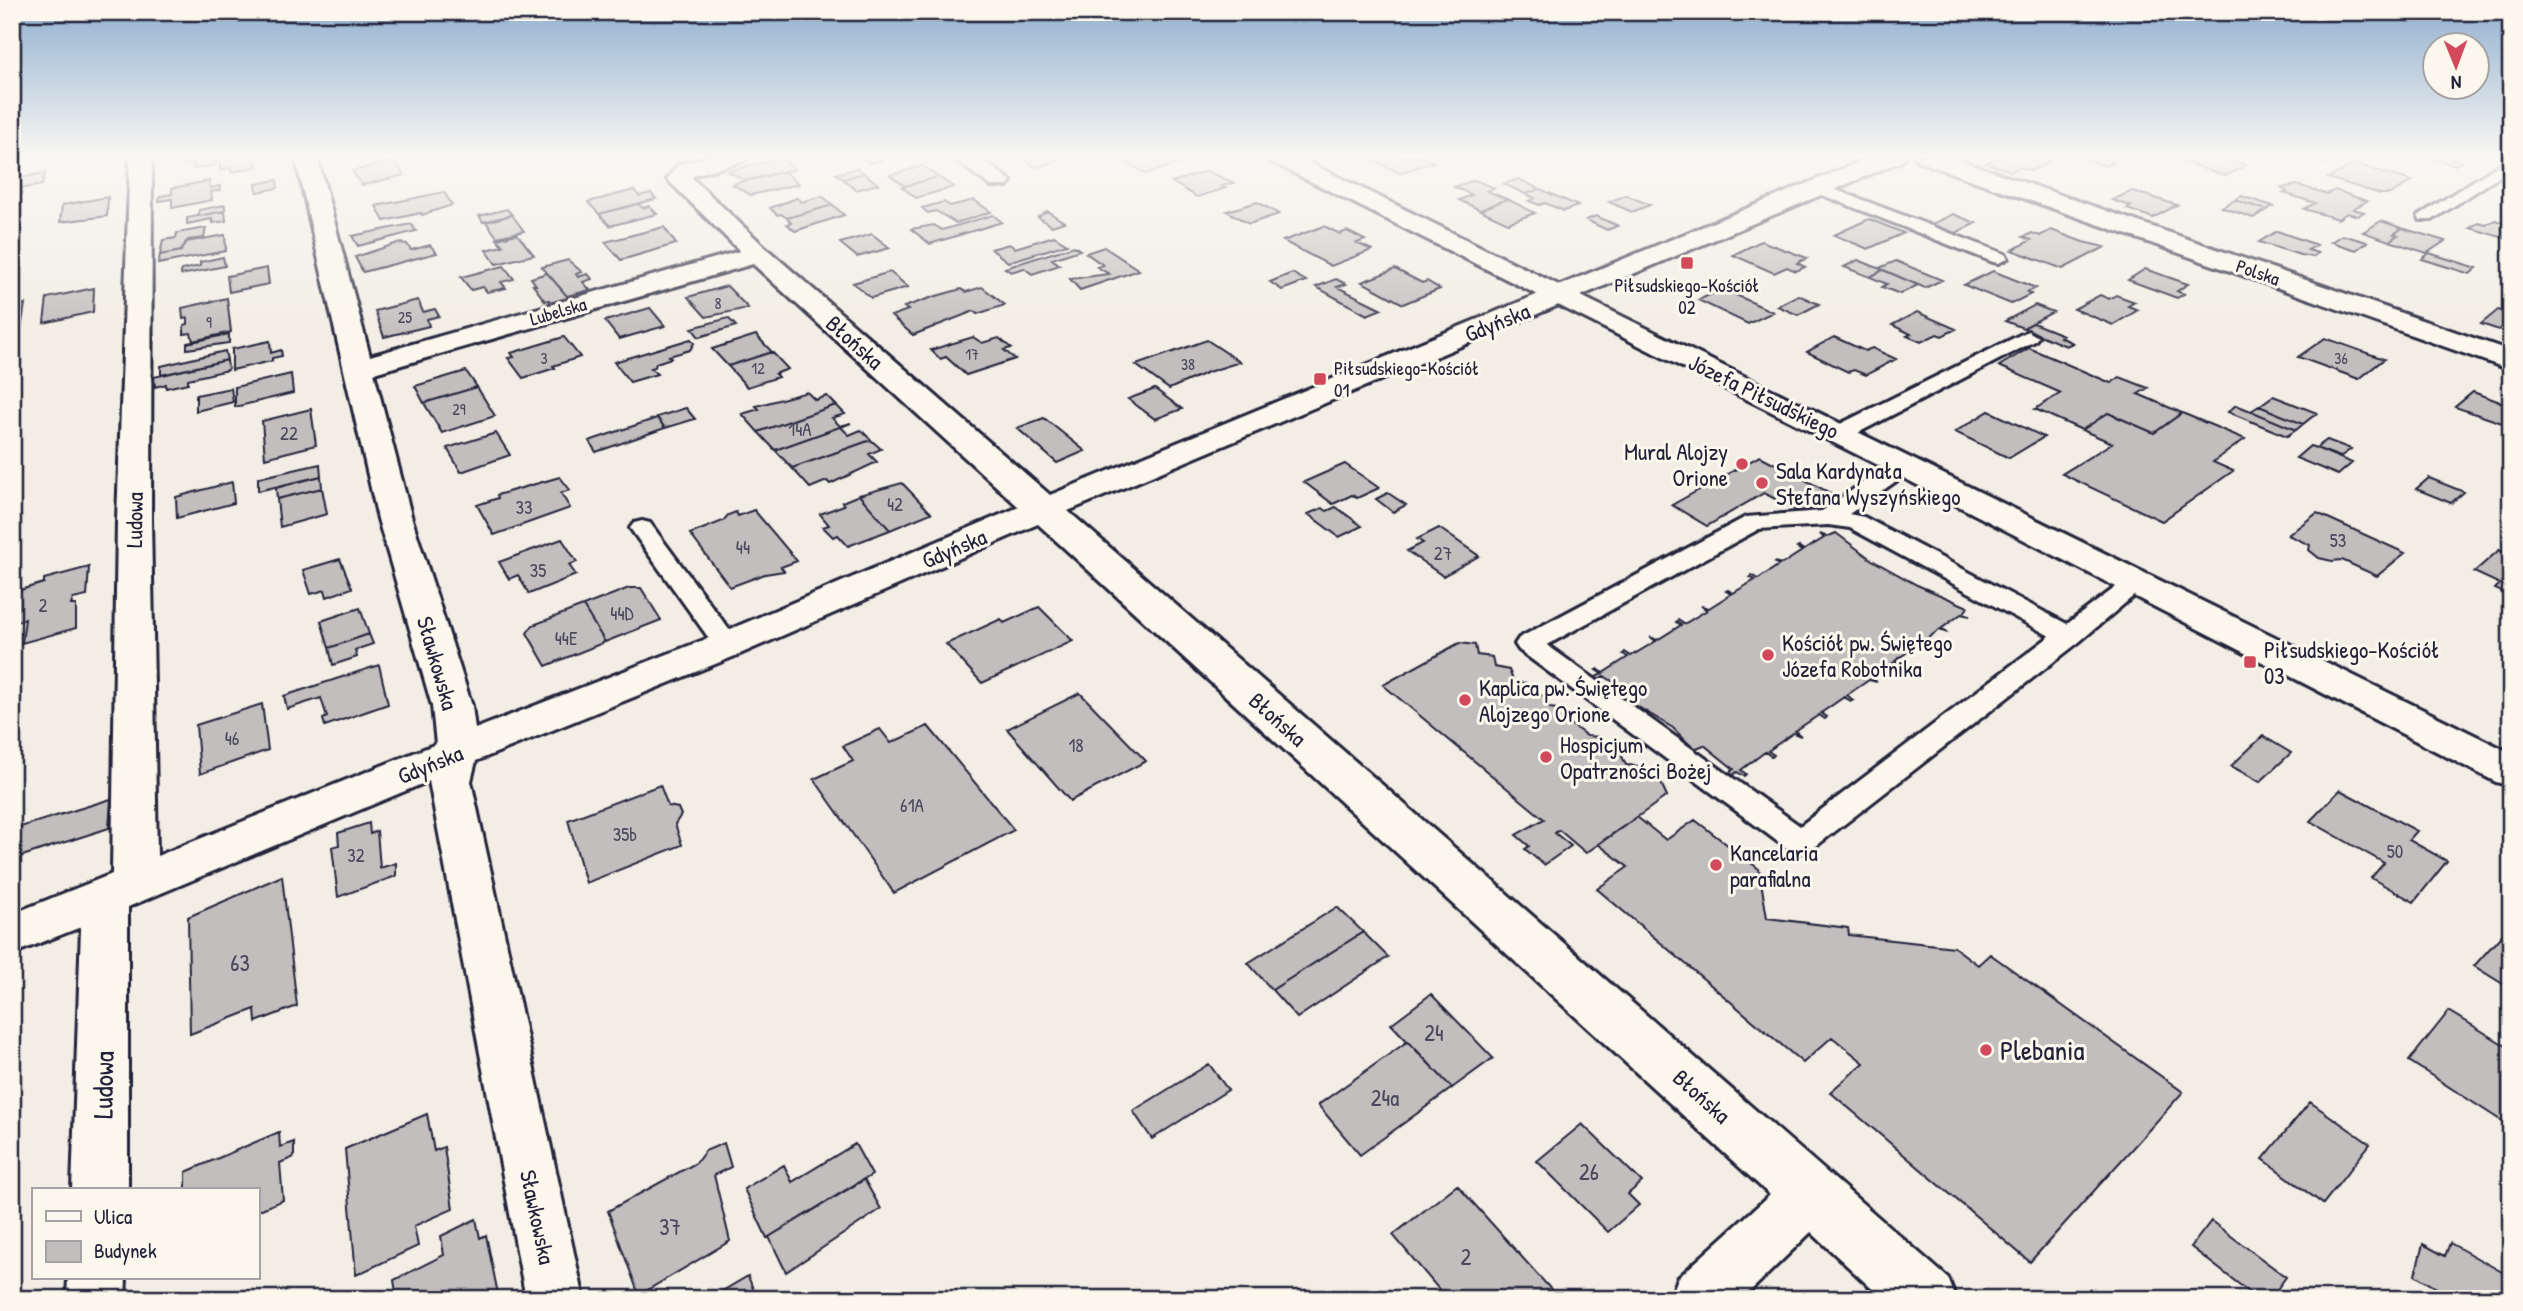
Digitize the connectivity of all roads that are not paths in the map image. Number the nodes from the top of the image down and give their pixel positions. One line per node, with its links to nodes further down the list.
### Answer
1 (139, 217): 24 (street, Ludowa)
2 (321, 217): 13 (street, Sławkowska)
3 (719, 217): 8 (street, Błońska)
4 (1402, 217): 10 (street, Józefa Piłsudskiego)
5 (1749, 217): 10 (street, Gdyńska)
6 (1893, 217): 9 (lane)
7 (2101, 217): 12 (street, Polska)
8 (758, 254): 13 (street, Lubelska); 16 (street, Błońska)
9 (1999, 258)
10 (1562, 296): 14 (street, Józefa Piłsudskiego); 16 (street, Gdyńska)
11 (2028, 337): 14 (lane)
12 (2511, 361)
13 (359, 368): 22 (street, Sławkowska)
14 (1840, 433): 15 (street, Józefa Piłsudskiego)
15 (1904, 465): 17 (lane); 19 (street, Józefa Piłsudskiego)
16 (1042, 510): 21 (street, Gdyńska); 27 (street, Błońska)
17 (1828, 518): 20 (lane); 20 (lane)
18 (642, 528): 21 (lane)
19 (2137, 583): 20 (lane); 23 (street, Józefa Piłsudskiego)
20 (2070, 636)
21 (727, 645): 22 (street, Gdyńska)
22 (458, 752): 24 (street, Gdyńska); 30 (street, Sławkowska)
23 (2511, 771)
24 (120, 890): 25 (street, Gdyńska); 26 (street, Ludowa)
25 (12, 935)
26 (100, 1188)
27 (1811, 1194): 31 (street); 32 (street, Błońska)
28 (97, 1280): 29 (street)
29 (96, 1299)
30 (555, 1299)
31 (1699, 1299)
32 (1927, 1299)

